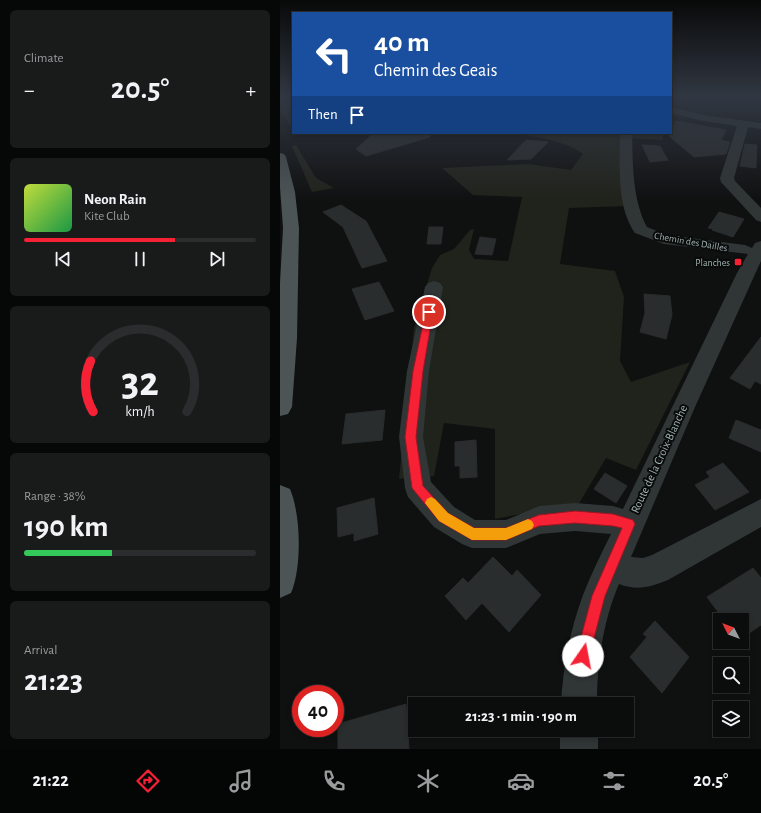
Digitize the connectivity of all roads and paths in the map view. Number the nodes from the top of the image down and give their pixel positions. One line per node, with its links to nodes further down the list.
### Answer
1 (741, 132): 4 (street)
2 (626, 134): 5 (street, Chemin des Dailles)
3 (280, 157): 7 (main road)
4 (761, 217)
5 (753, 248): 10 (street, Route de la Croix-Blanche)
6 (434, 287): 10 (street)
7 (280, 408)
8 (280, 498): 12 (main road)
9 (761, 512): 11 (street)
10 (629, 524): 11 (street, Route de la Croix-Blanche)
11 (611, 566): 13 (street, Route de la Croix-Blanche)
12 (280, 582)
13 (580, 697)
14 (579, 737): 15 (street)
15 (579, 749)

